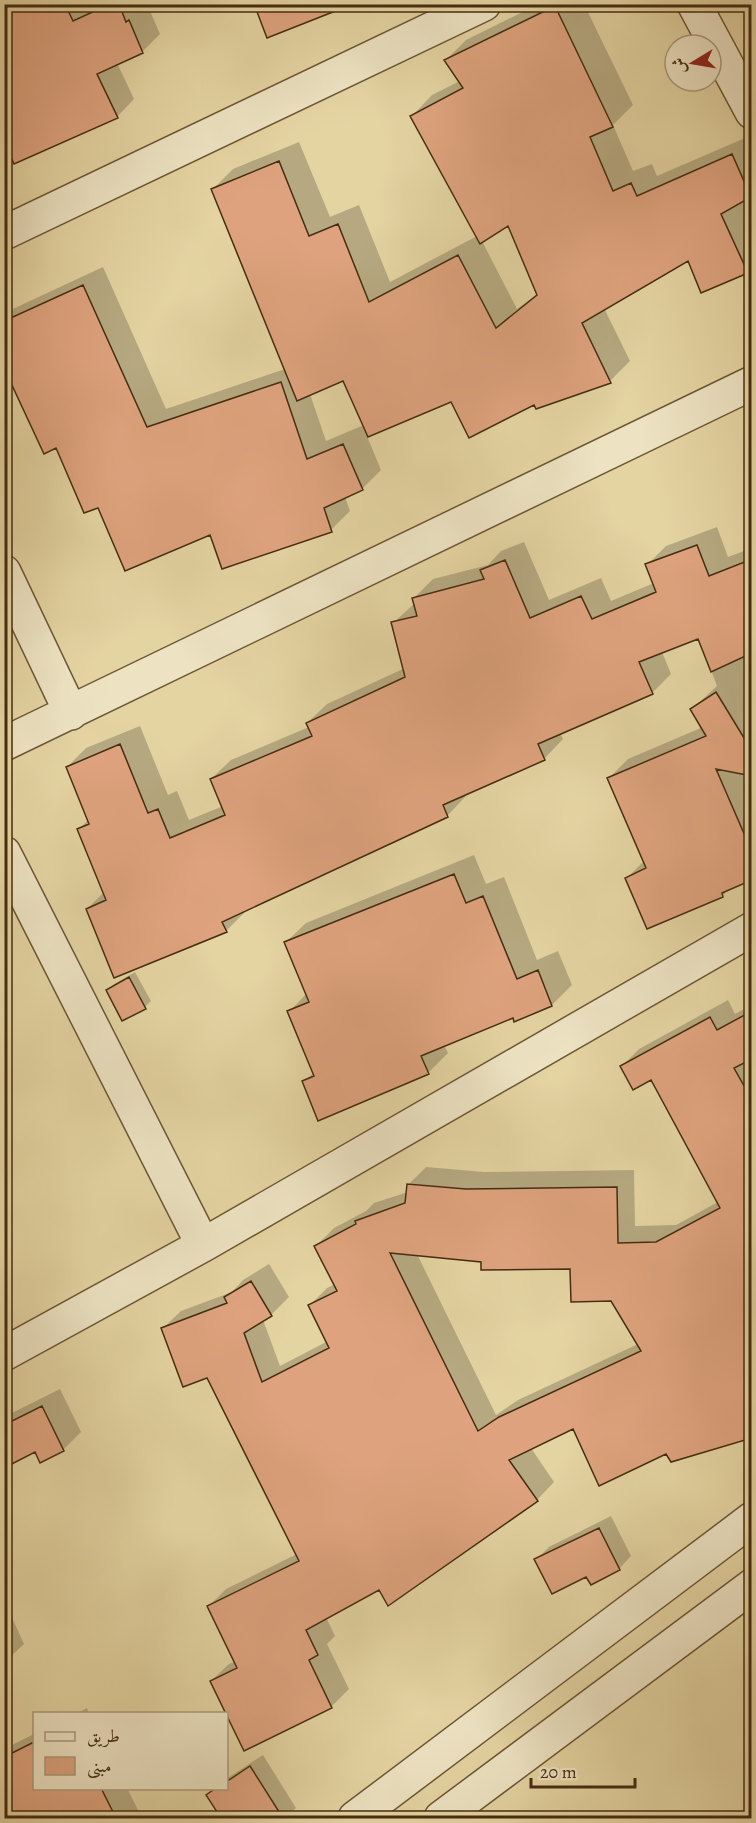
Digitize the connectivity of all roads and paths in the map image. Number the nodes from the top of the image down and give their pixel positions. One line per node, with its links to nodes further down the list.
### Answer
1 (484, 4): 4 (street)
2 (694, 4): 3 (street)
3 (752, 112)
4 (4, 234)
5 (752, 383): 7 (street)
6 (4, 572): 7 (street)
7 (71, 713): 8 (street)
8 (4, 744)
9 (4, 853): 11 (street)
10 (752, 929): 11 (street)
11 (203, 1245): 12 (street)
12 (4, 1354)
13 (752, 1519): 15 (street)
14 (752, 1586): 16 (street)
15 (356, 1818)
16 (441, 1818)

